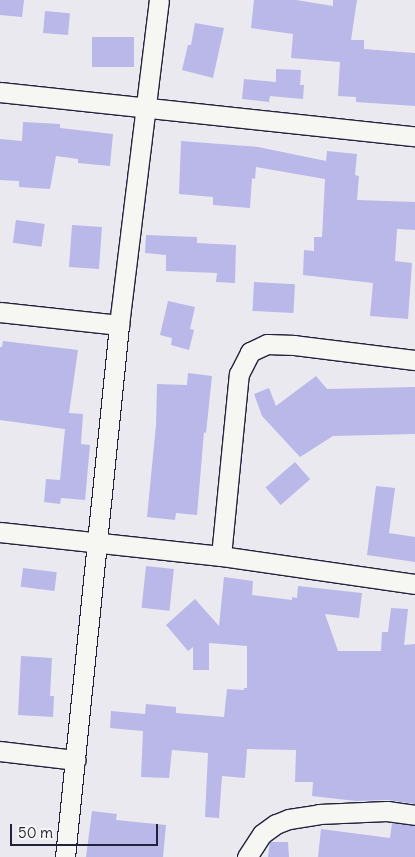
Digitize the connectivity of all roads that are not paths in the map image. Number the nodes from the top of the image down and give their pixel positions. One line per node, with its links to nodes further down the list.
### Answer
1 (159, 0): 3 (street)
2 (0, 92): 3 (street)
3 (147, 106): 4 (street); 6 (street)
4 (415, 136)
5 (0, 312): 6 (street)
6 (119, 325): 9 (street)
7 (415, 360): 10 (street)
8 (0, 532): 9 (street)
9 (95, 543): 10 (street); 13 (street)
10 (221, 556): 11 (street)
11 (415, 584)
12 (0, 751): 13 (street)
13 (75, 760): 15 (street)
14 (415, 815): 16 (street)
15 (65, 857)
16 (247, 857)

